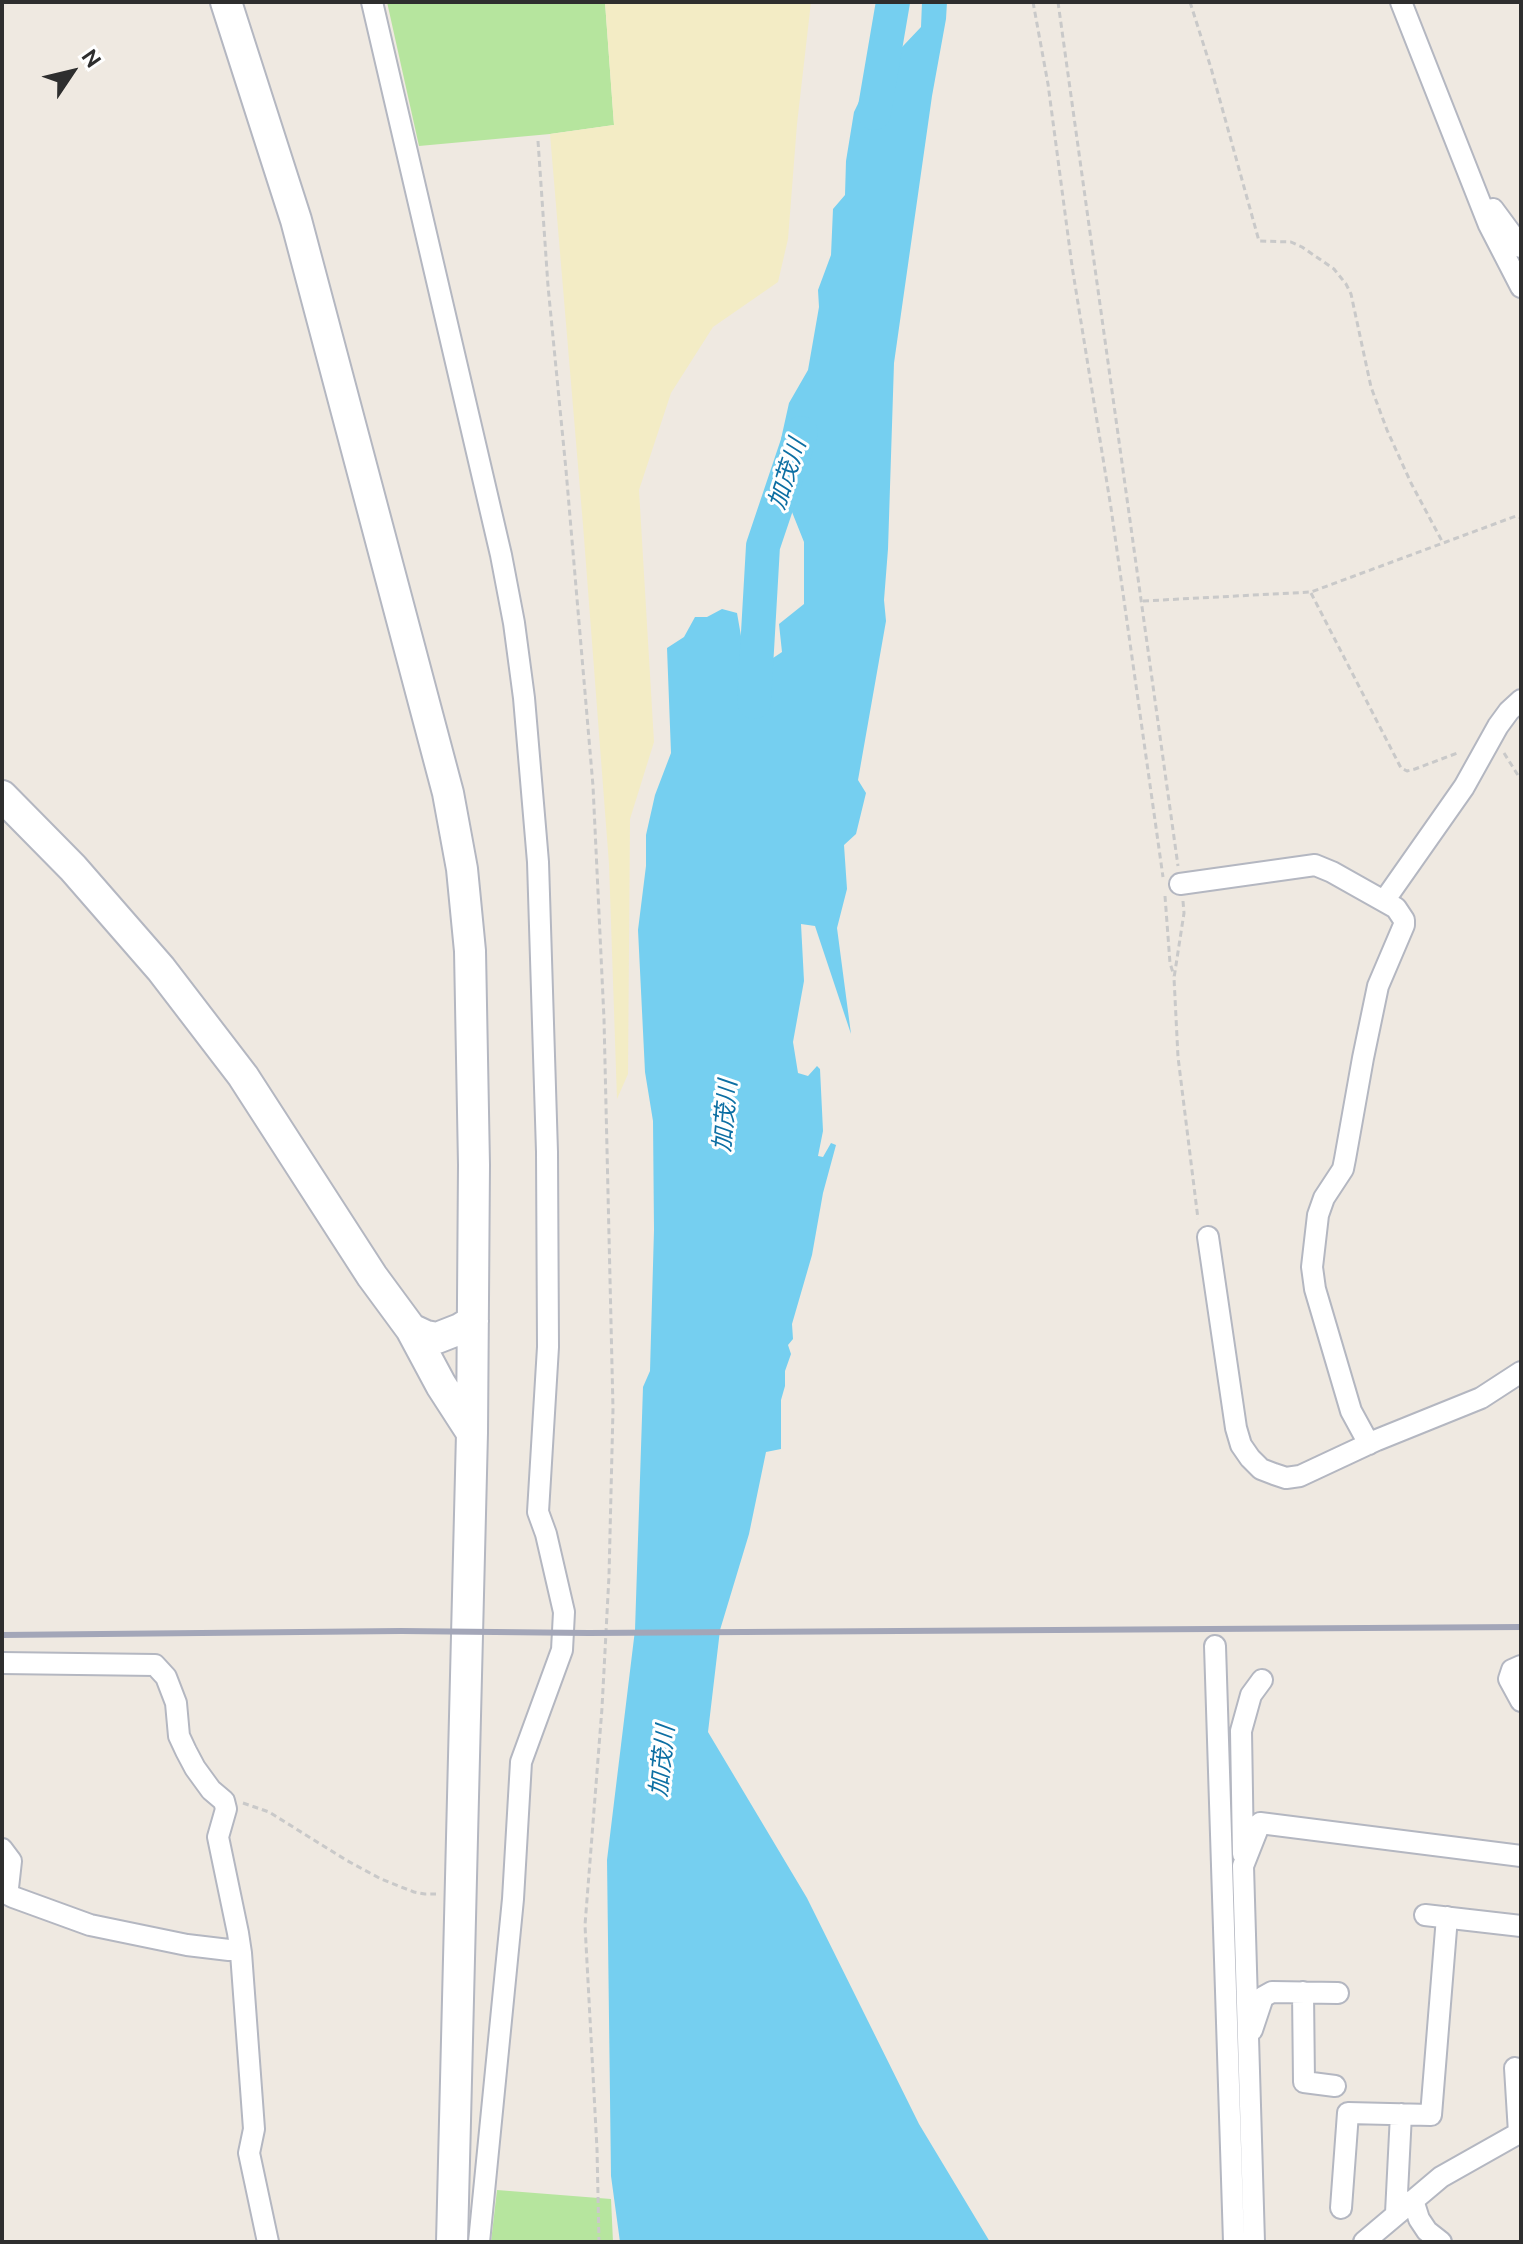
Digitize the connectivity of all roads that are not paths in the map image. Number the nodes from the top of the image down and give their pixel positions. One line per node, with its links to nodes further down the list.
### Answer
1 (226, 2): 12 (street)
2 (372, 2): 41 (street)
3 (1401, 2): 4 (street)
4 (1476, 192): 5 (street); 6 (street)
5 (1521, 247)
6 (1521, 287)
7 (1521, 700): 10 (street)
8 (2, 796): 13 (street)
9 (1180, 884): 10 (street)
10 (1384, 901): 16 (street)
11 (1208, 1237): 16 (street)
12 (473, 1321): 13 (street); 15 (street)
13 (411, 1329): 15 (street)
14 (1521, 1372): 16 (street)
15 (472, 1433): 40 (street)
16 (1369, 1444)
17 (1215, 1646): 42 (street)
18 (2, 1663): 28 (street)
19 (1521, 1666): 21 (street)
20 (1262, 1680): 24 (street)
21 (1521, 1701)
22 (2, 1849): 28 (street)
23 (1521, 1856): 24 (street)
24 (1243, 1866): 31 (street)
25 (1425, 1915): 26 (street)
26 (1447, 1917): 27 (street); 34 (street)
27 (1521, 1926)
28 (240, 1949): 39 (street)
29 (1303, 1992): 30 (street); 31 (street); 33 (street)
30 (1338, 1993)
31 (1247, 2043): 43 (street)
32 (1515, 2068): 35 (street)
33 (1335, 2086)
34 (1401, 2114): 37 (street); 38 (street)
35 (1520, 2133): 36 (street)
36 (1413, 2200): 38 (street); 45 (street)
37 (1341, 2208)
38 (1396, 2213): 44 (street)
39 (268, 2242)
40 (452, 2242)
41 (479, 2242)
42 (1234, 2242)
43 (1254, 2242)
44 (1364, 2242)
45 (1441, 2242)

